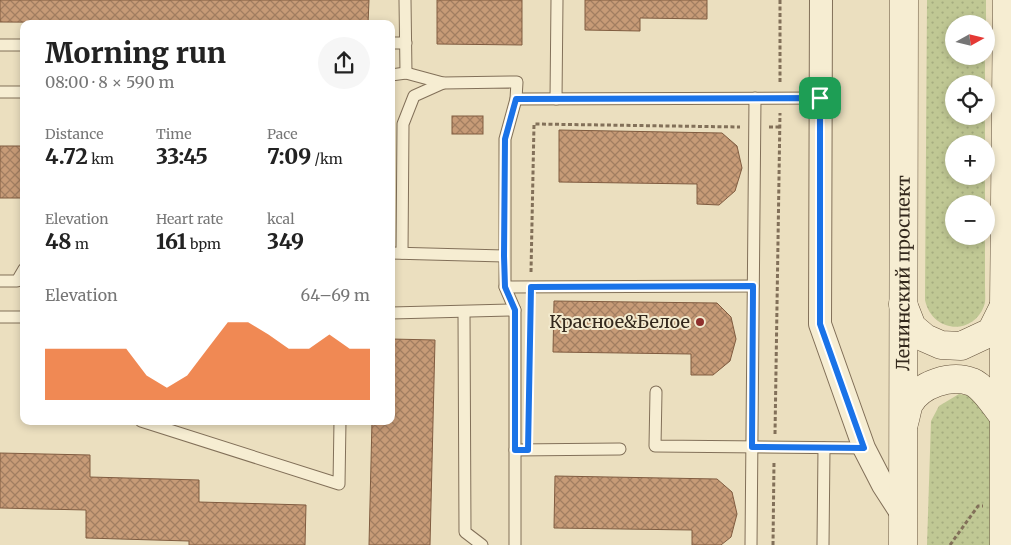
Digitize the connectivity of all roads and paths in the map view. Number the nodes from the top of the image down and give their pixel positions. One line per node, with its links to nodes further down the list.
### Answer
1 (405, 0): 7 (lane)
2 (557, 0): 20 (lane)
3 (780, 0): 17 (path)
4 (821, 0): 18 (street)
5 (904, 0): 30 (main road, Ленинский проспект)
6 (1007, 0): 31 (main road)
7 (406, 43): 8 (lane); 11 (lane)
8 (395, 44)
9 (0, 45): 10 (lane)
10 (20, 45)
11 (406, 73): 12 (lane); 13 (lane)
12 (395, 74)
13 (443, 83): 19 (lane); 23 (lane)
14 (0, 92): 15 (lane)
15 (20, 92)
16 (755, 98): 17 (lane); 20 (lane); 21 (lane)
17 (780, 98): 18 (lane); 22 (path)
18 (820, 98): 45 (street)
19 (516, 99): 20 (lane); 24 (lane)
20 (556, 99)
21 (755, 127): 22 (path); 27 (lane); 29 (path)
22 (780, 128): 43 (path)
23 (397, 253): 24 (lane)
24 (504, 256): 28 (lane)
25 (20, 276): 26 (lane)
26 (0, 282)
27 (753, 286): 29 (lane); 42 (lane)
28 (505, 287): 29 (lane); 32 (lane)
29 (531, 287)
30 (903, 302): 31 (main road); 41 (main road, Ленинский проспект)
31 (1004, 305): 38 (main road)
32 (515, 310): 33 (lane); 47 (lane)
33 (464, 312): 34 (lane); 50 (lane)
34 (395, 313)
35 (0, 317): 36 (lane)
36 (20, 317)
37 (656, 392): 42 (lane)
38 (1004, 417): 41 (main road); 48 (main road)
39 (154, 425): 40 (lane)
40 (340, 425)
41 (903, 426): 49 (main road, Ленинский проспект)
42 (752, 447): 43 (lane); 52 (lane)
43 (774, 447): 44 (lane); 53 (path)
44 (824, 448): 45 (lane); 54 (lane)
45 (864, 448): 49 (street)
46 (620, 449): 47 (lane)
47 (515, 450): 51 (lane)
48 (1004, 506): 56 (path); 57 (main road)
49 (903, 516): 55 (main road, Ленинский проспект)
50 (482, 545)
51 (516, 545)
52 (751, 545)
53 (773, 545)
54 (823, 545)
55 (903, 545)
56 (950, 545)
57 (1004, 545)

